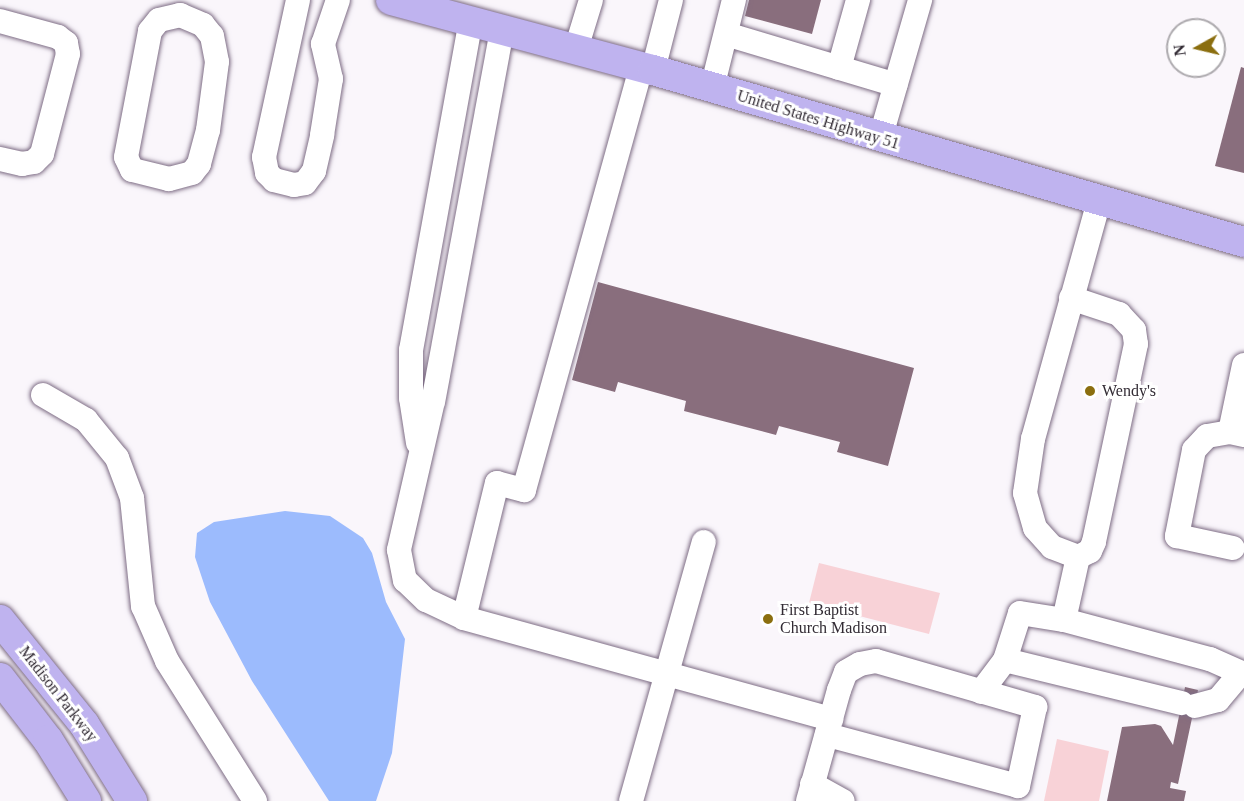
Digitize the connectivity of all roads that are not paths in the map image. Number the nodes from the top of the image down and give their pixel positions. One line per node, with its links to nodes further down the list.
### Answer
1 (298, 0): 16 (street)
2 (338, 0): 17 (street)
3 (391, 0): 10 (main road, United States Highway 51)
4 (591, 0): 18 (street)
5 (671, 0): 19 (street)
6 (735, 0): 15 (street)
7 (747, 0): 15 (street)
8 (858, 0): 20 (street)
9 (921, 0): 21 (street)
10 (428, 5): 13 (main road, United States Highway 51)
11 (183, 7): 11 (street)
12 (0, 21): 24 (street)
13 (471, 21): 14 (main road, United States Highway 51); 31 (street)
14 (502, 30): 18 (main road, United States Highway 51); 31 (street)
15 (727, 30): 20 (street); 22 (street)
16 (290, 34): 17 (street); 17 (street)
17 (323, 44)
18 (576, 49): 19 (main road, United States Highway 51)
19 (647, 68): 22 (main road, United States Highway 51); 35 (street)
20 (839, 68): 21 (street)
21 (896, 85): 23 (street)
22 (712, 88): 23 (main road, United States Highway 51)
23 (880, 139): 25 (main road, United States Highway 51)
24 (0, 159)
25 (1099, 201): 26 (main road, United States Highway 51); 27 (street)
26 (1244, 242)
27 (1071, 298): 34 (street); 34 (street)
28 (1244, 365): 30 (street)
29 (44, 395): 47 (street)
30 (1237, 434): 33 (street)
31 (419, 451): 35 (street)
32 (704, 542): 39 (street)
33 (1233, 548)
34 (1077, 557): 37 (street)
35 (464, 618): 39 (street)
36 (0, 620): 46 (main road, Madison Parkway)
37 (1064, 620): 38 (street); 40 (street)
38 (1005, 660): 40 (street); 42 (street)
39 (665, 674): 43 (street); 48 (street)
40 (1242, 674)
41 (0, 678): 45 (main road)
42 (981, 692): 43 (street); 43 (street)
43 (829, 727): 44 (street)
44 (810, 793): 49 (street)
45 (86, 801)
46 (132, 801)
47 (255, 801)
48 (631, 801)
49 (843, 801)

